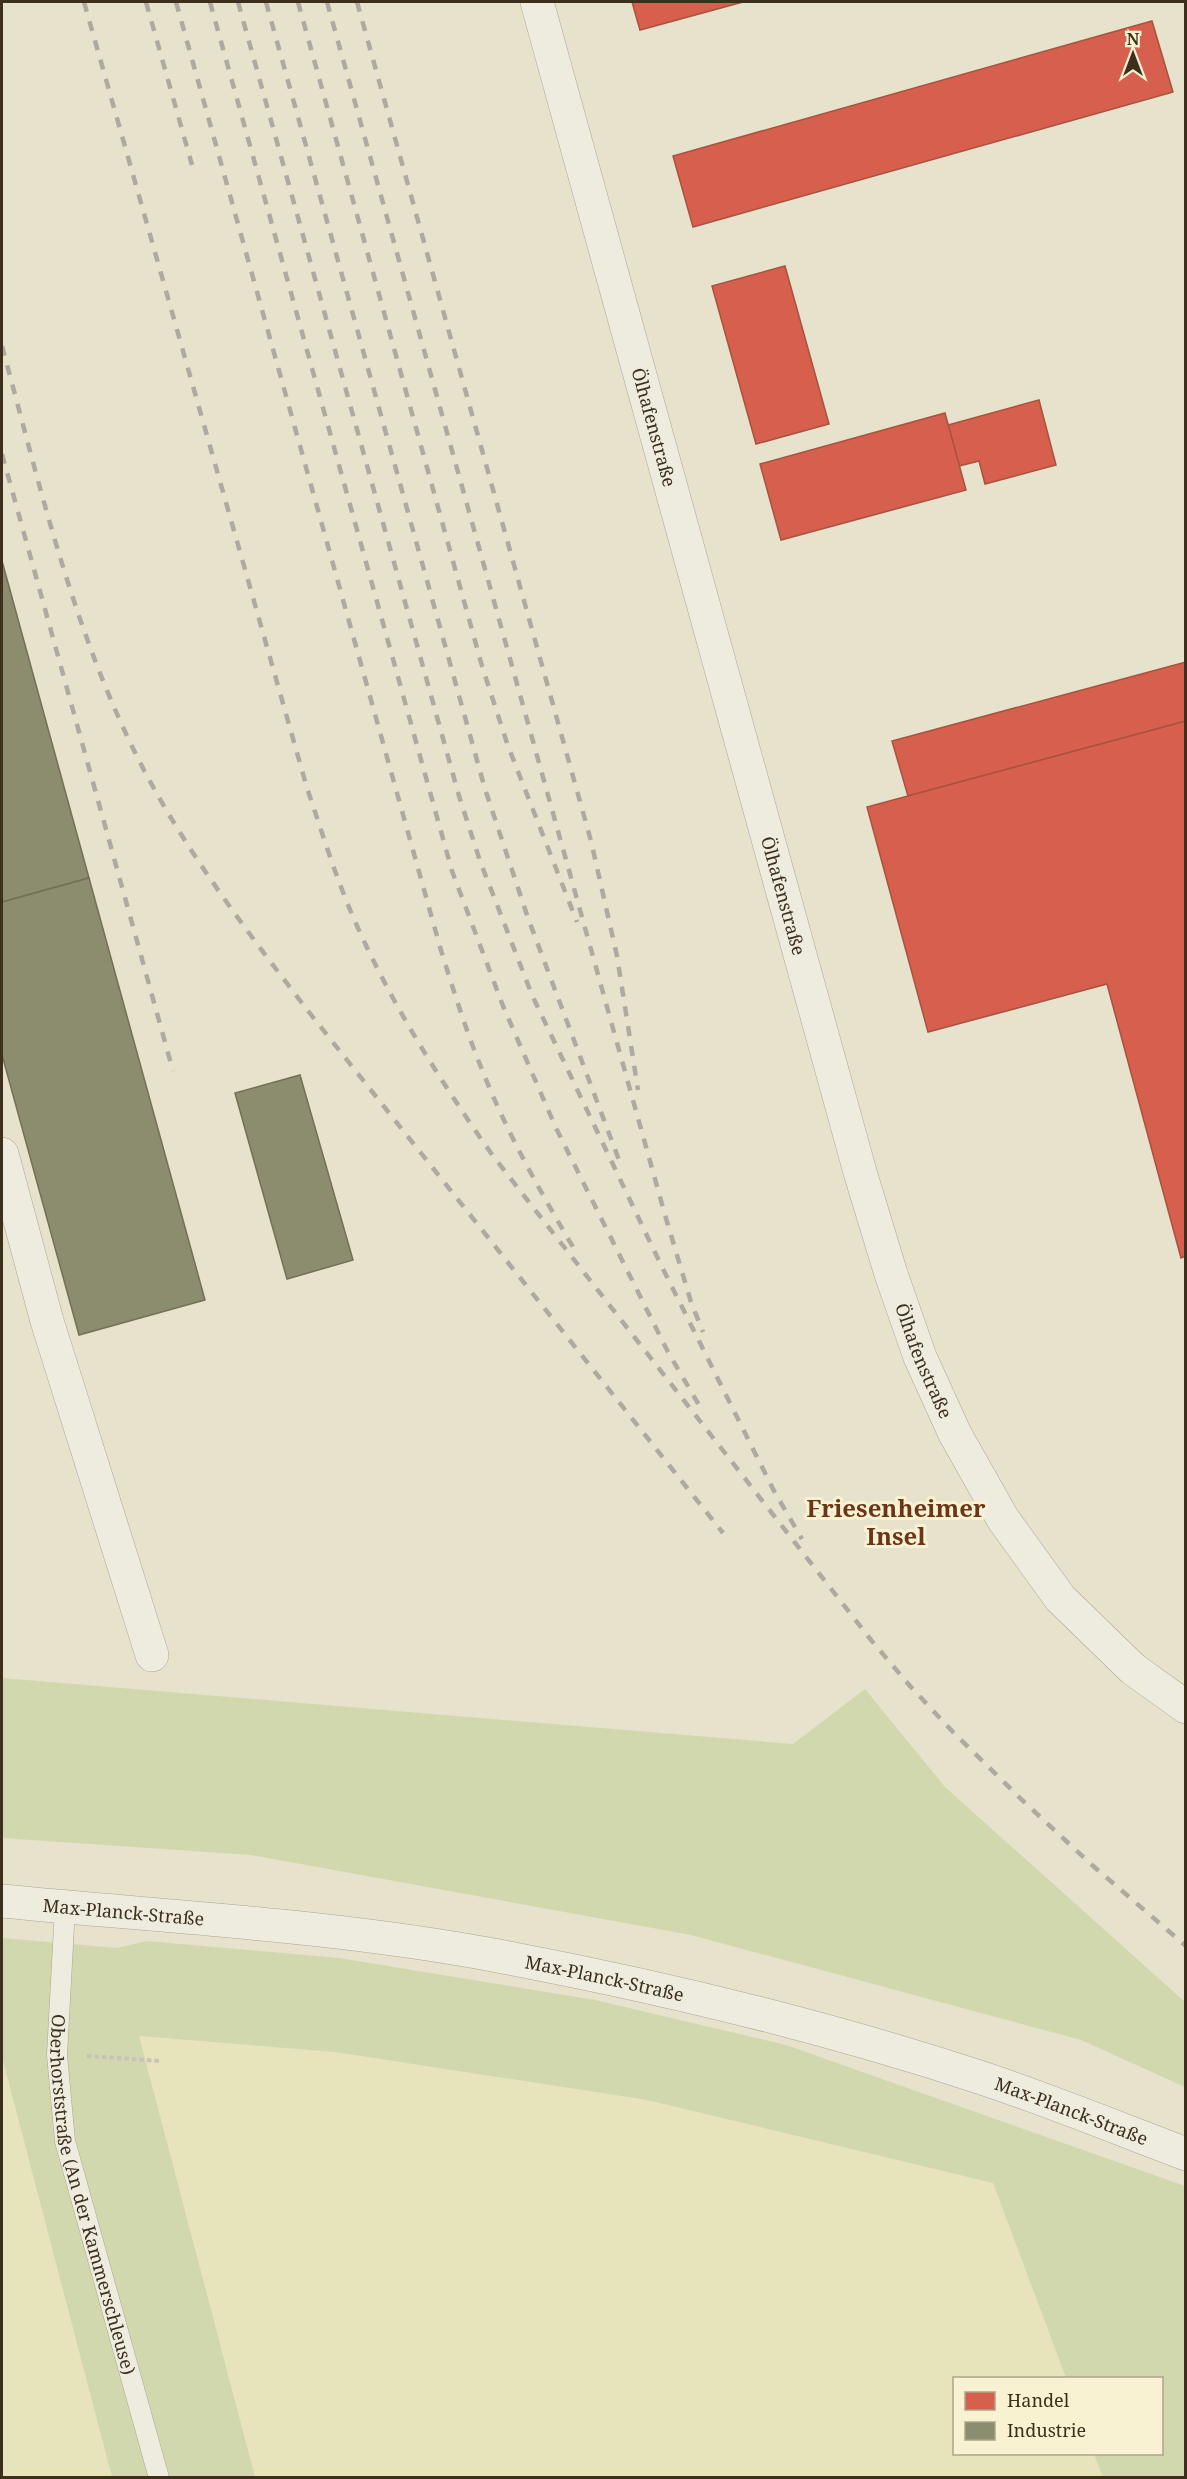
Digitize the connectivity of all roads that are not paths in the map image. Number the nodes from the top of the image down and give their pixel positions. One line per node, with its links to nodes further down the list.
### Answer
1 (537, 2): 4 (street, Ölhafenstraße)
2 (2, 1154): 3 (street)
3 (152, 1655)
4 (1185, 1707)
5 (2, 1901): 6 (street, Max-Planck-Straße)
6 (65, 1908): 7 (street, Max-Planck-Straße); 8 (lane, Oberhorststraße (An der Kammerschleuse))
7 (1185, 2154)
8 (159, 2478)

